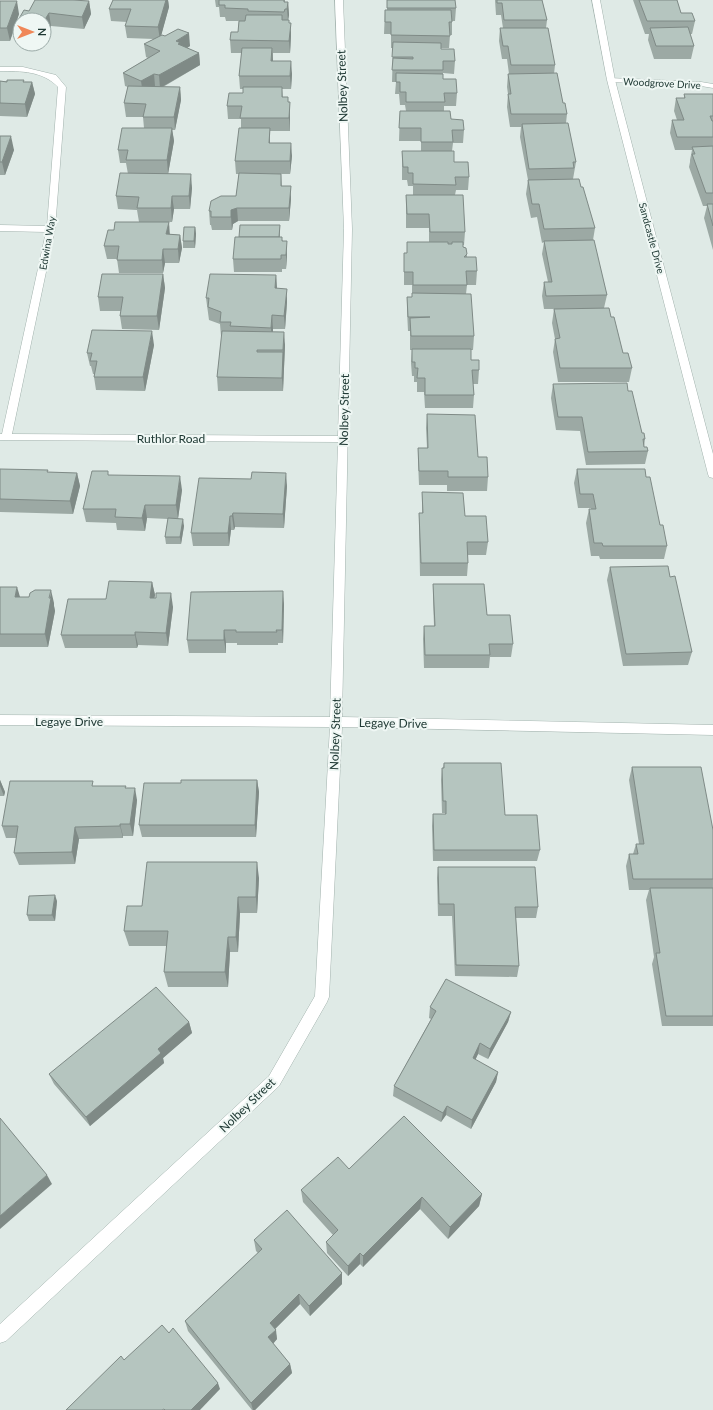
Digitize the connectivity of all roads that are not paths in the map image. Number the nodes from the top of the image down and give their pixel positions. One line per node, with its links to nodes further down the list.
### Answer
1 (339, 0): 9 (street, Nolbey Street)
2 (596, 0): 4 (street, Sandcastle Drive)
3 (1, 69): 7 (street, Edwina Way)
4 (611, 80): 5 (street, Woodgrove Drive); 10 (street, Sandcastle Drive)
5 (713, 86)
6 (0, 228): 7 (street)
7 (51, 229): 8 (street, Edwina Way)
8 (3, 437): 9 (street, Ruthlor Road)
9 (343, 439): 12 (street, Nolbey Street)
10 (713, 474)
11 (0, 720): 12 (street, Legaye Drive)
12 (336, 722): 13 (street, Legaye Drive); 14 (street, Nolbey Street)
13 (713, 730)
14 (0, 1335)

